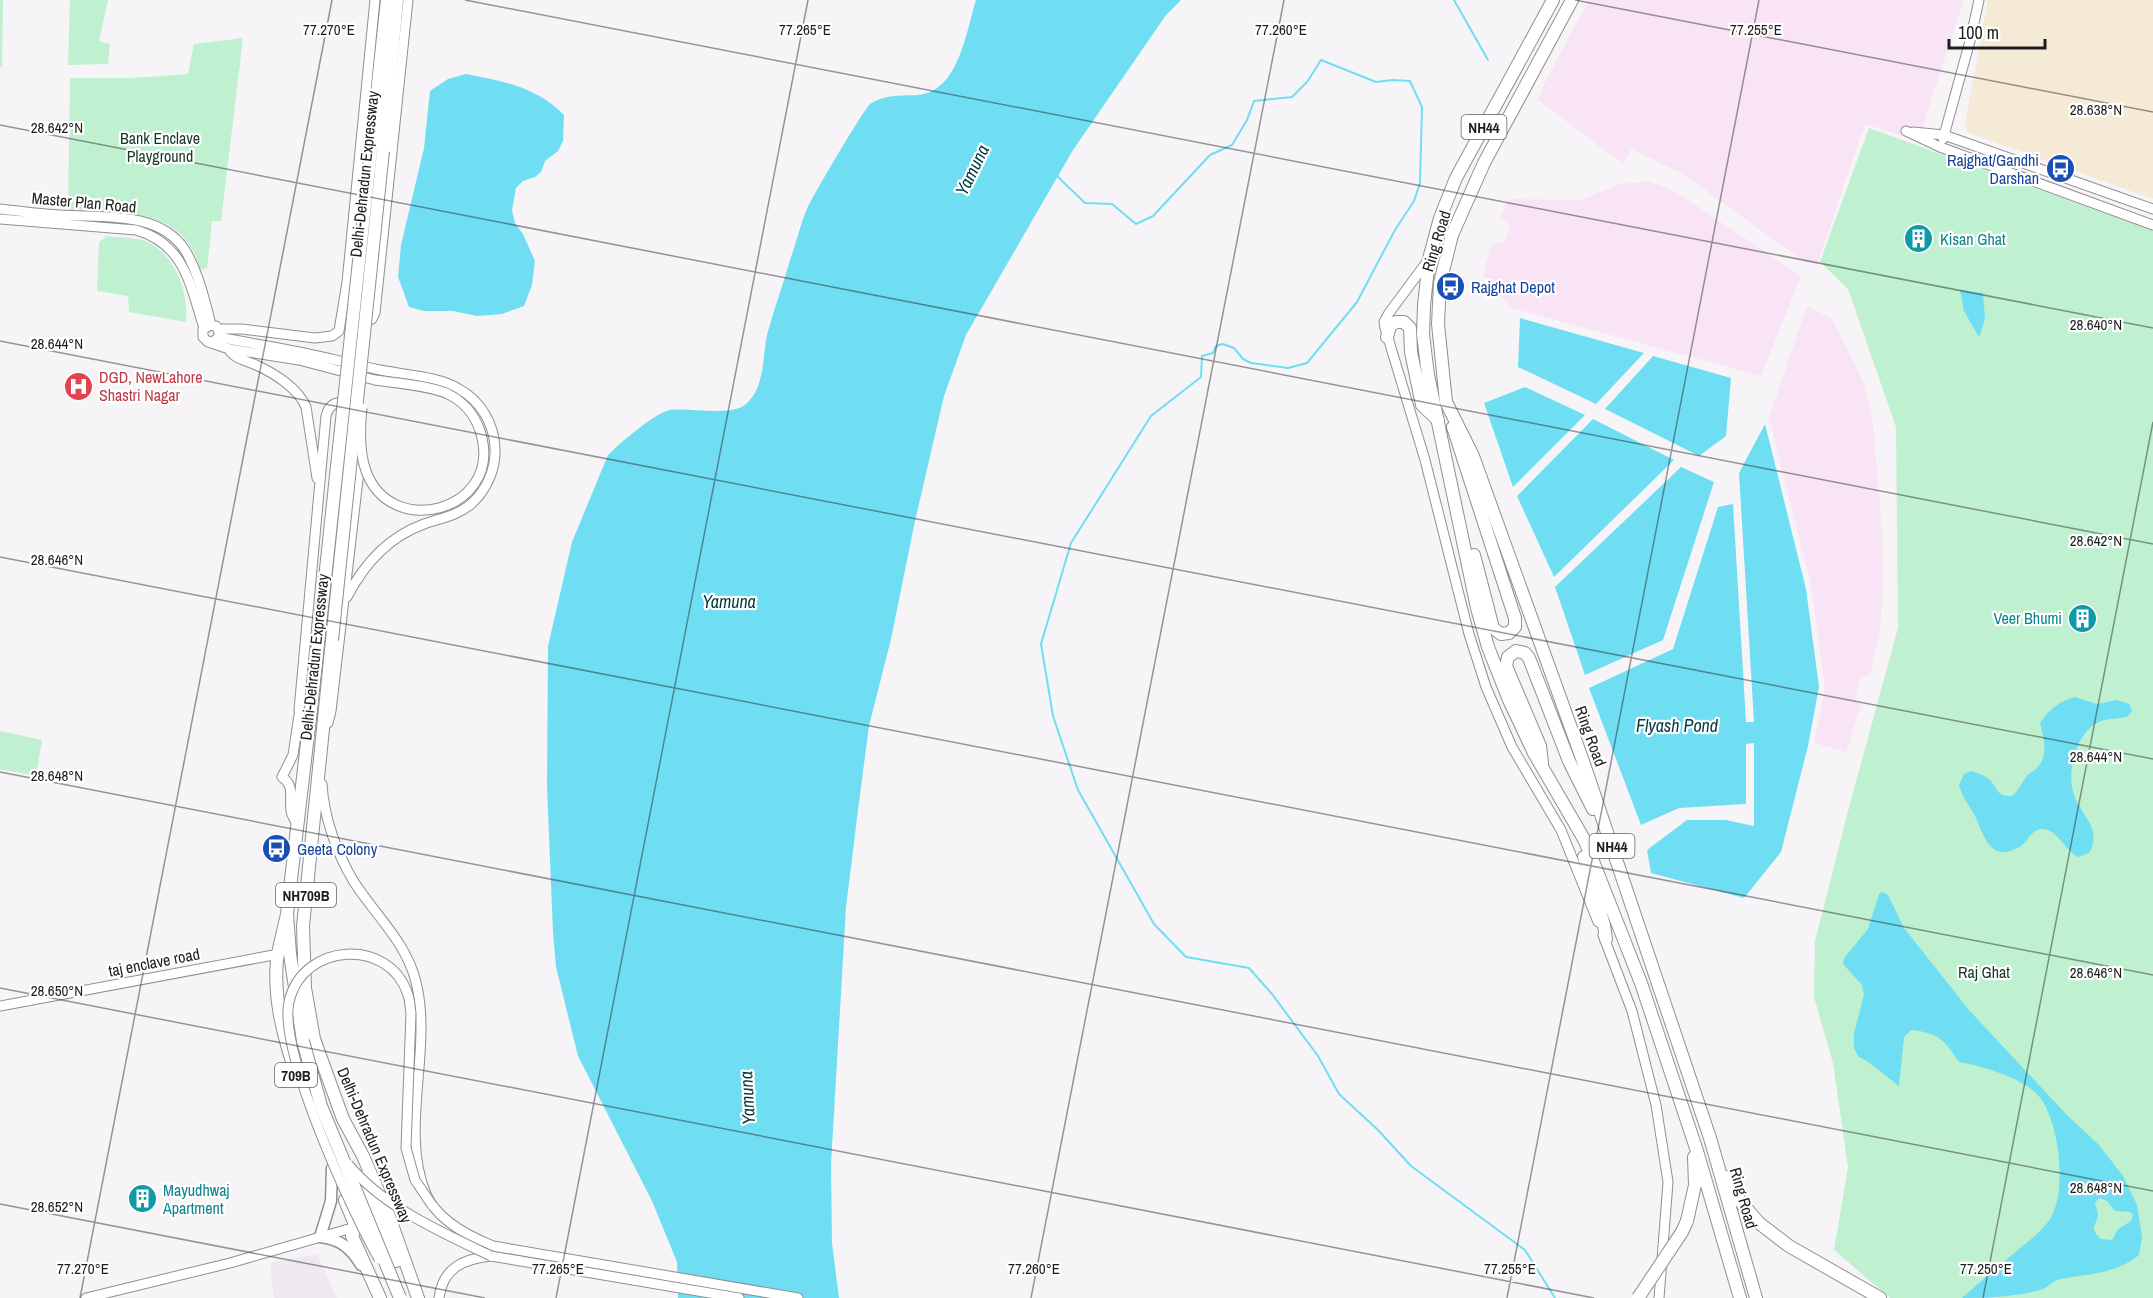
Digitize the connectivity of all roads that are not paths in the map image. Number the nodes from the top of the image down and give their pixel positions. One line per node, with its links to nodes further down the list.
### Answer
1 (375, 0): 8 (main road)
2 (387, 0): 8 (highway, Delhi-Dehradun Expressway)
3 (397, 0): 8 (highway, Delhi-Dehradun Expressway)
4 (408, 0): 8 (main road)
5 (1553, 0): 16 (highway, NH44)
6 (1572, 0): 24 (highway, Ring Road / NH44)
7 (1979, 0): 10 (main road)
8 (385, 60): 9 (highway, Delhi-Dehradun Expressway); 9 (main road); 9 (main road); 9 (main road)
9 (382, 88): 17 (main road); 17 (main road); 19 (highway, Delhi-Dehradun Expressway, bridge); 29 (highway, Delhi-Dehradun Expressway, bridge)
10 (1944, 135): 11 (main road); 11 (main road); 13 (main road)
11 (1940, 147): 15 (main road)
12 (0, 209): 18 (main road, Master Plan Road)
13 (2153, 209)
14 (0, 219): 18 (main road)
15 (2153, 225)
16 (1429, 259): 20 (main road); 25 (highway, Ring Road)
17 (341, 324): 18 (main road)
18 (213, 330): 21 (main road); 21 (main road); 23 (main road)
19 (364, 330): 23 (main road, bridge); 30 (highway, Delhi-Dehradun Expressway / NH709B, bridge)
20 (1387, 337): 25 (highway); 36 (main road)
21 (208, 342): 22 (main road)
22 (228, 348): 23 (main road); 26 (main road)
23 (376, 375): 28 (main road)
24 (1446, 402): 27 (highway); 34 (highway, Ring Road / NH44)
25 (1438, 420): 27 (highway, Ring Road)
26 (319, 498): 28 (main road); 29 (main road)
27 (1458, 515): 31 (highway, Ring Road)
28 (344, 605): 30 (main road)
29 (305, 710): 32 (highway, Delhi-Dehradun Expressway / NH709B); 32 (main road)
30 (321, 753): 43 (main road, bridge); 44 (highway, Delhi-Dehradun Expressway / NH709B)
31 (1543, 768): 33 (highway, Ring Road); 34 (highway)
32 (297, 824): 35 (highway, Delhi-Dehradun Expressway / NH709B)
33 (1585, 841): 36 (highway); 39 (highway, Ring Road)
34 (1613, 848): 41 (highway, Ring Road / NH44)
35 (287, 914): 37 (highway, 709B); 40 (highway, Delhi-Dehradun Expressway / NH709B, bridge)
36 (1606, 939): 56 (main road)
37 (279, 954): 38 (main road, taj enclave road); 42 (highway, 709B)
38 (0, 1006)
39 (1693, 1140): 55 (highway, bridge); 57 (highway, Ring Road)
40 (340, 1154): 47 (main road, bridge); 50 (highway, Delhi-Dehradun Expressway / NH709B, bridge)
41 (1715, 1154): 58 (highway, Ring Road / NH44); 59 (highway)
42 (332, 1168): 45 (highway, 709B); 46 (main road)
43 (432, 1205): 50 (main road, bridge); 54 (main road)
44 (384, 1218): 45 (main road); 48 (highway, Delhi-Dehradun Expressway / NH709B)
45 (356, 1227): 46 (main road); 49 (highway, 709B)
46 (320, 1237): 49 (main road); 51 (main road)
47 (491, 1256): 52 (main road); 53 (main road)
48 (415, 1292)
49 (378, 1293)
50 (397, 1293)
51 (86, 1298)
52 (439, 1298)
53 (739, 1298)
54 (798, 1298)
55 (1638, 1298)
56 (1659, 1298)
57 (1740, 1298)
58 (1756, 1298)
59 (1880, 1298)

